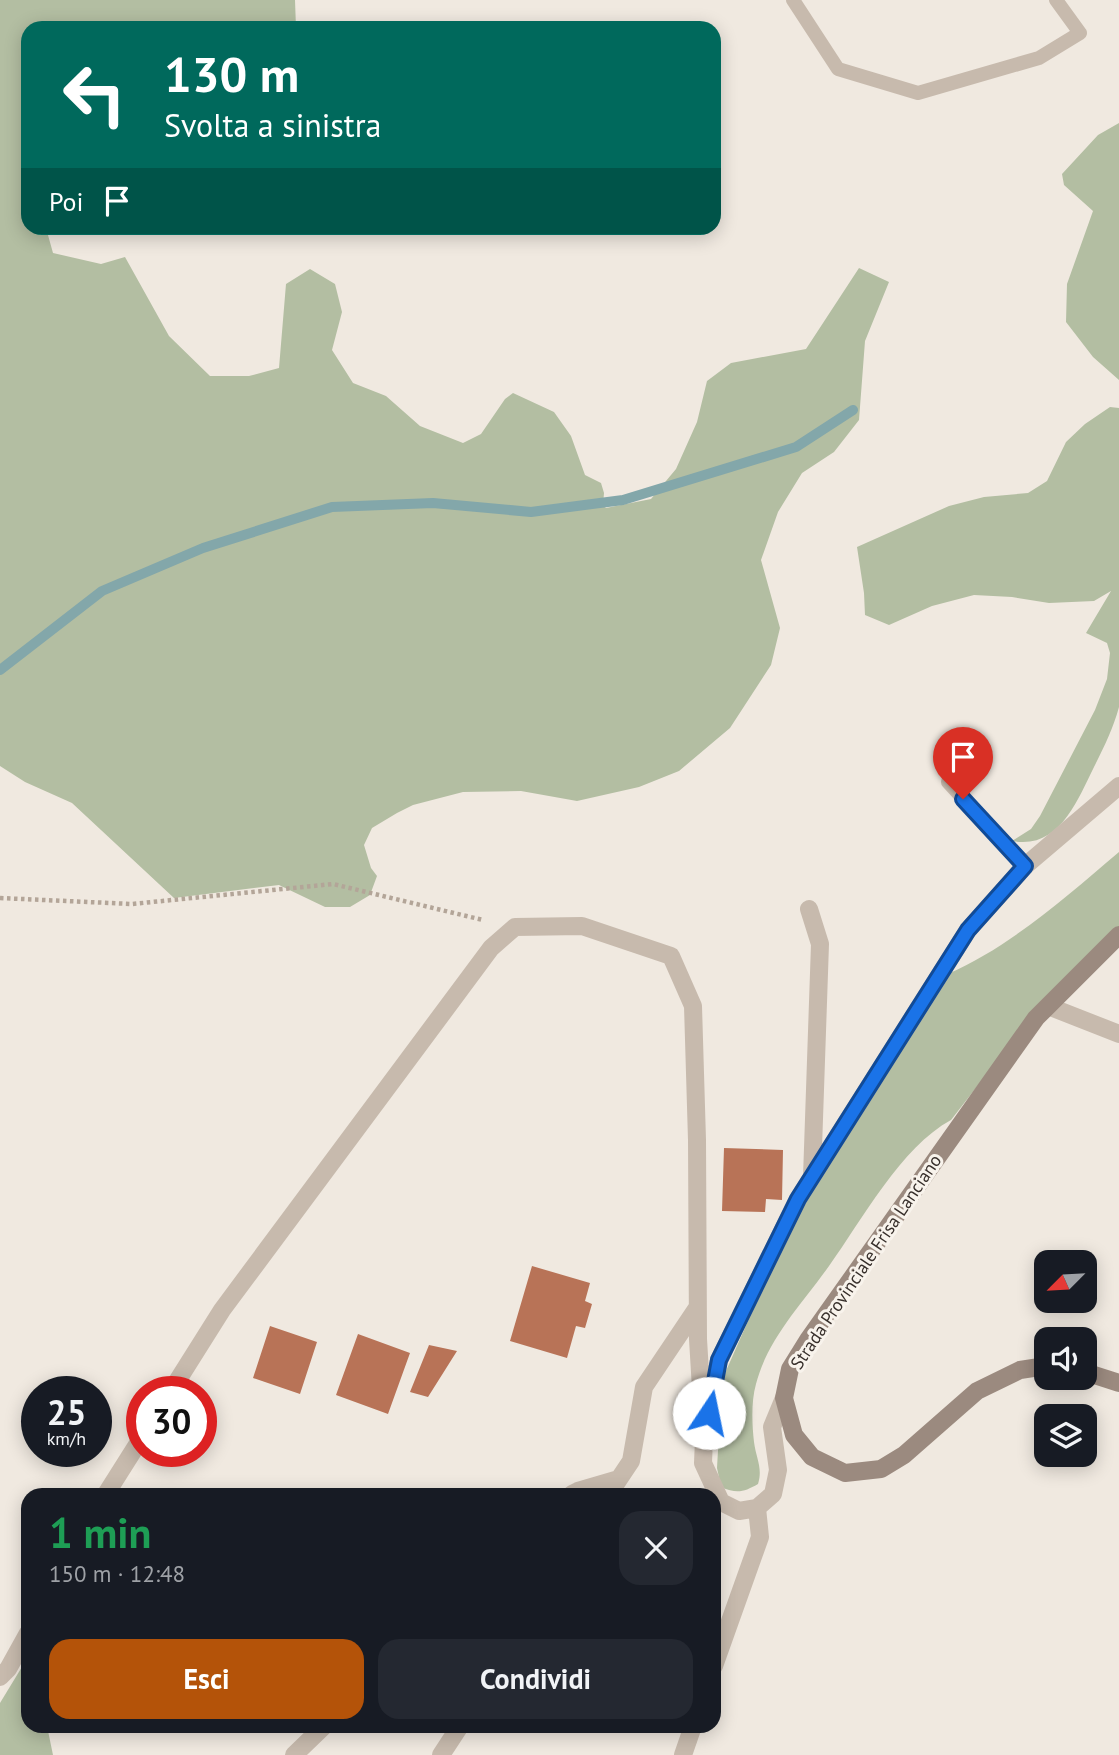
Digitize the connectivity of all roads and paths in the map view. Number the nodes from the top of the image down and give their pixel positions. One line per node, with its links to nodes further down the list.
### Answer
1 (793, 0): 2 (lane)
2 (1056, 0)
3 (948, 782): 5 (lane)
4 (1119, 786): 5 (street)
5 (1025, 866): 12 (street)
6 (0, 898): 8 (path)
7 (809, 909): 12 (street)
8 (515, 928): 13 (street); 15 (street)
9 (1119, 935): 10 (street, Strada Provinciale Frisa Lanciano)
10 (1048, 1006): 11 (street); 18 (street, Strada Provinciale Frisa Lanciano)
11 (1119, 1034)
12 (812, 1178): 19 (street)
13 (698, 1308): 19 (street); 21 (street)
14 (1034, 1368): 18 (street, Strada Provinciale Frisa Lanciano)
15 (180, 1376)
16 (1097, 1376): 17 (street)
17 (1119, 1384)
18 (784, 1398): 25 (street)
19 (705, 1439): 23 (street)
20 (126, 1462): 22 (street)
21 (614, 1487)
22 (110, 1488)
23 (715, 1488)
24 (721, 1502): 25 (street)
25 (757, 1508): 27 (street)
26 (21, 1646): 28 (street)
27 (721, 1646)
28 (0, 1677)
29 (317, 1733): 32 (street)
30 (456, 1733): 33 (street)
31 (691, 1733): 34 (street)
32 (294, 1755)
33 (442, 1755)
34 (683, 1755)

